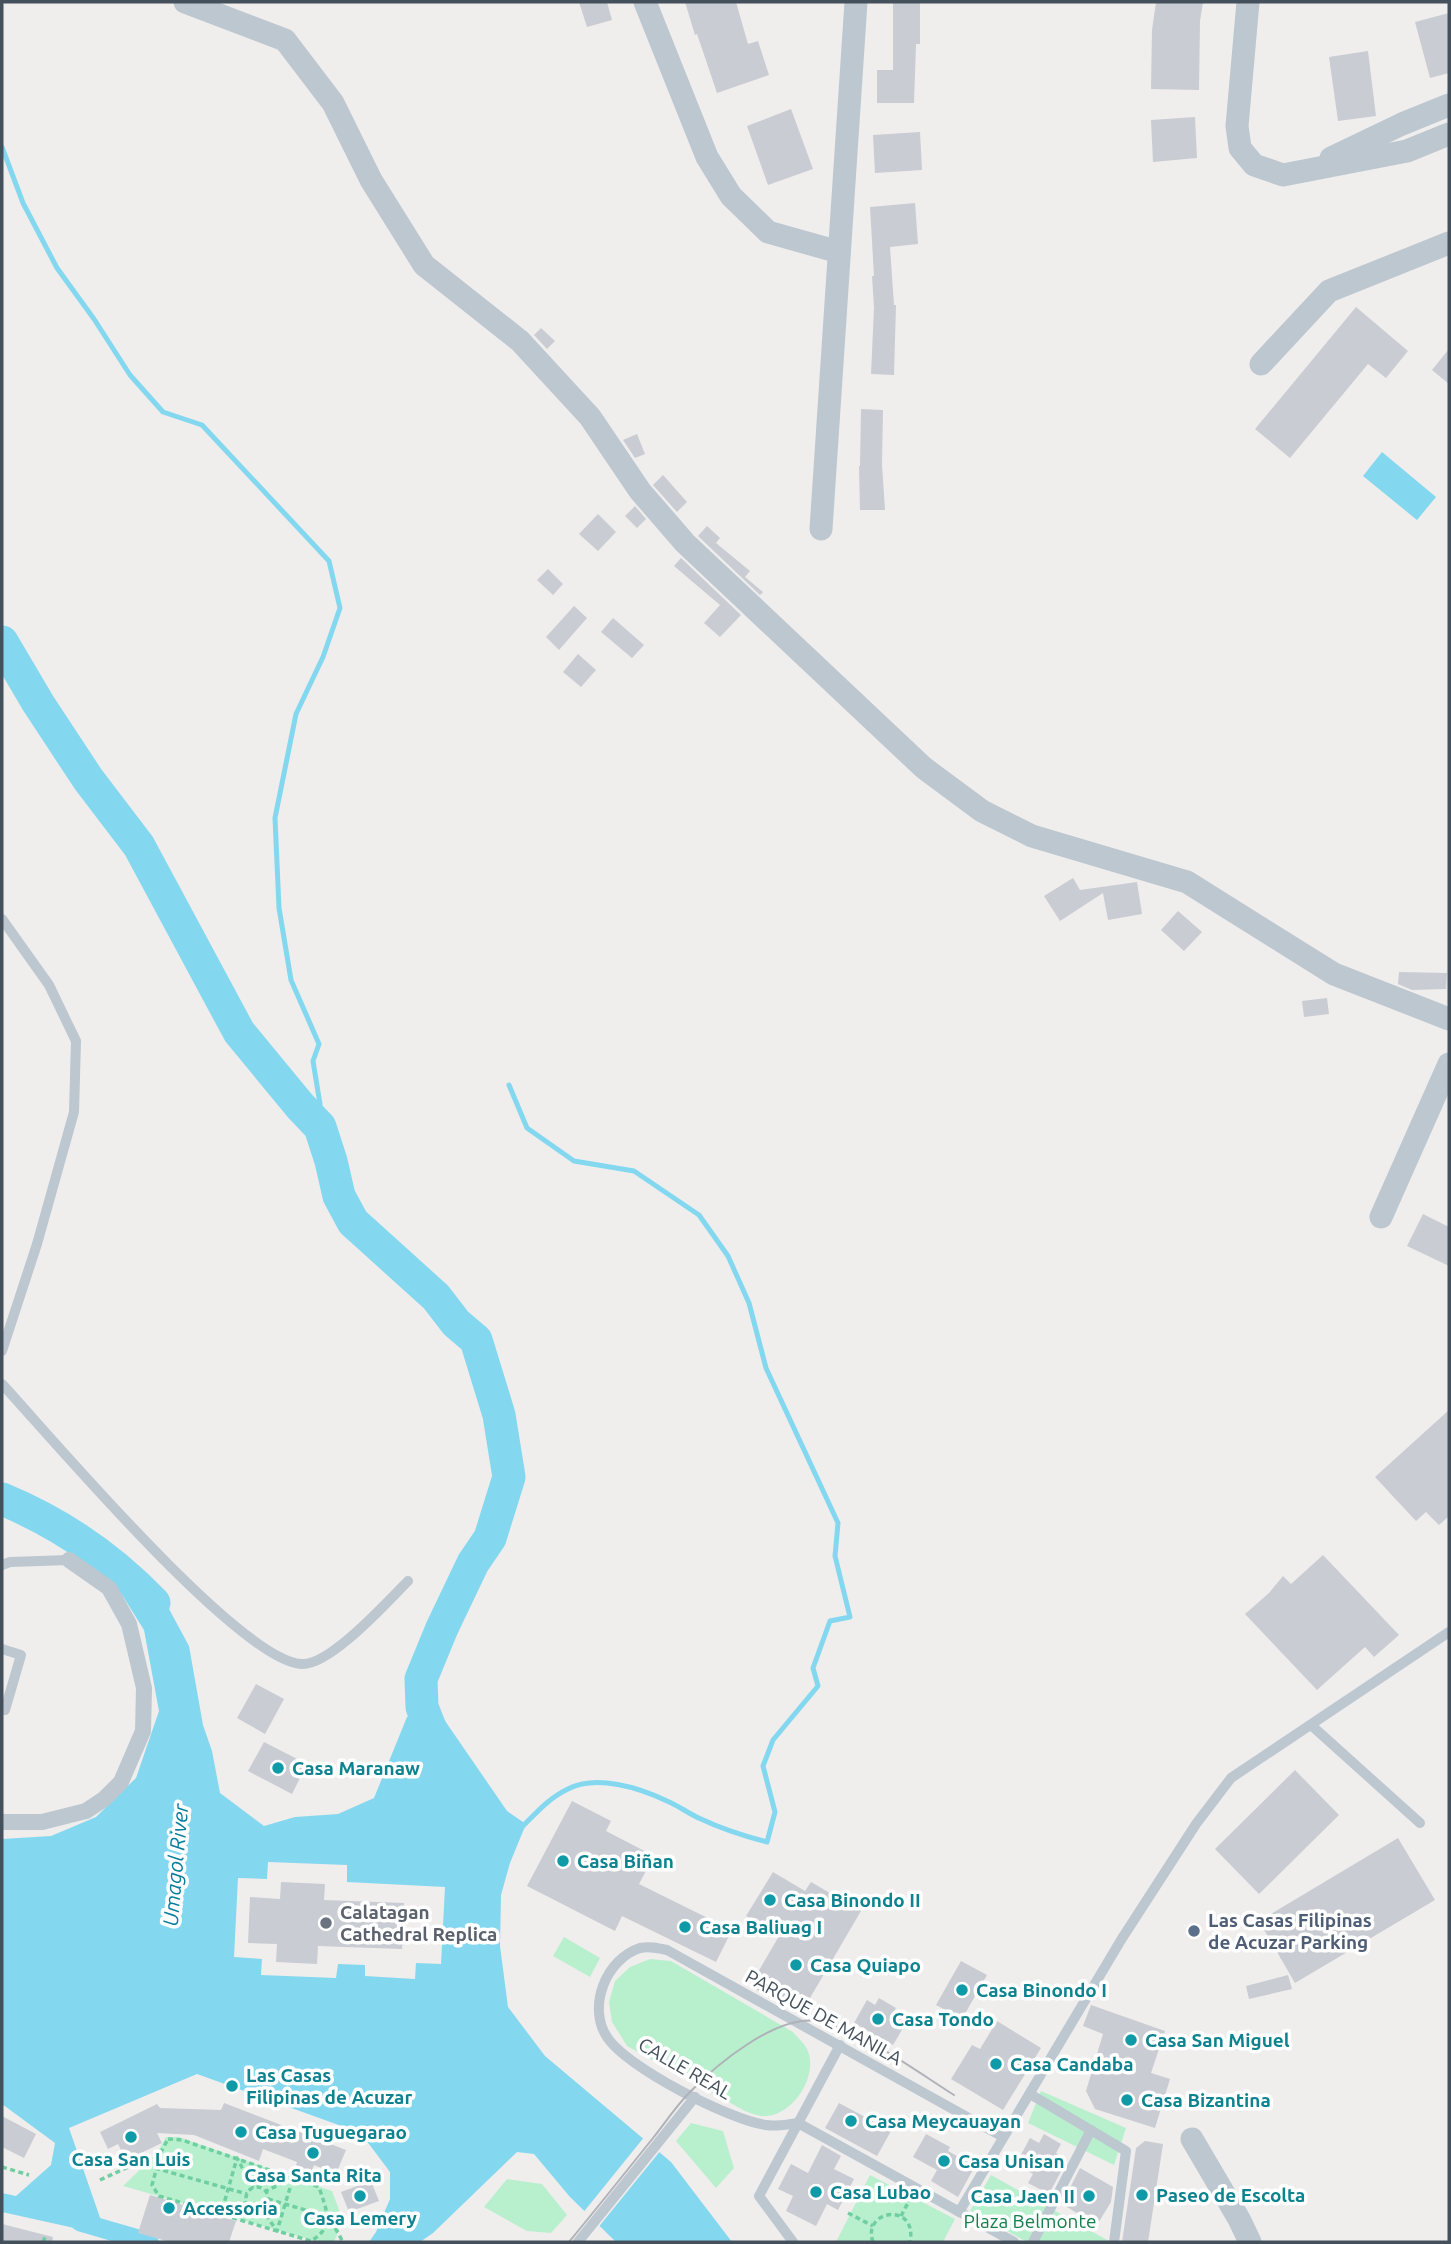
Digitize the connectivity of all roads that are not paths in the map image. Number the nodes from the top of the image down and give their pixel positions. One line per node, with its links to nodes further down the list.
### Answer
1 (185, 2): 13 (street)
2 (645, 2): 9 (street)
3 (856, 2): 9 (street)
4 (1248, 2): 7 (street)
5 (1449, 105): 7 (street)
6 (1449, 134): 7 (street)
7 (1302, 171)
8 (1449, 243): 10 (street)
9 (839, 252): 11 (street)
10 (1261, 364)
11 (821, 529)
12 (2, 919): 16 (lane)
13 (1449, 1019)
14 (1449, 1064): 15 (street)
15 (1381, 1217)
16 (2, 1351)
17 (2, 1384): 20 (lane)
18 (69, 1560): 19 (lane); 25 (street)
19 (2, 1565)
20 (408, 1581)
21 (1449, 1632): 24 (lane)
22 (2, 1649): 23 (lane)
23 (2, 1709)
24 (1311, 1725): 26 (lane); 29 (lane)
25 (2, 1822)
26 (1420, 1823)
27 (624, 1956): 28 (lane, PARQUE DE MANILA); 30 (lane, CALLE REAL)
28 (840, 2045): 31 (lane); 33 (lane, PARQUE DE MANILA)
29 (1030, 2094): 32 (lane); 33 (lane)
30 (695, 2097): 31 (lane, CALLE REAL); 36 (lane)
31 (798, 2123): 35 (lane); 37 (lane)
32 (1091, 2130): 39 (lane); 40 (lane)
33 (1003, 2137): 35 (lane)
34 (1192, 2139): 41 (street)
35 (959, 2212): 38 (lane)
36 (578, 2242)
37 (793, 2242)
38 (1014, 2242)
39 (1034, 2242)
40 (1114, 2242)
41 (1250, 2242)

